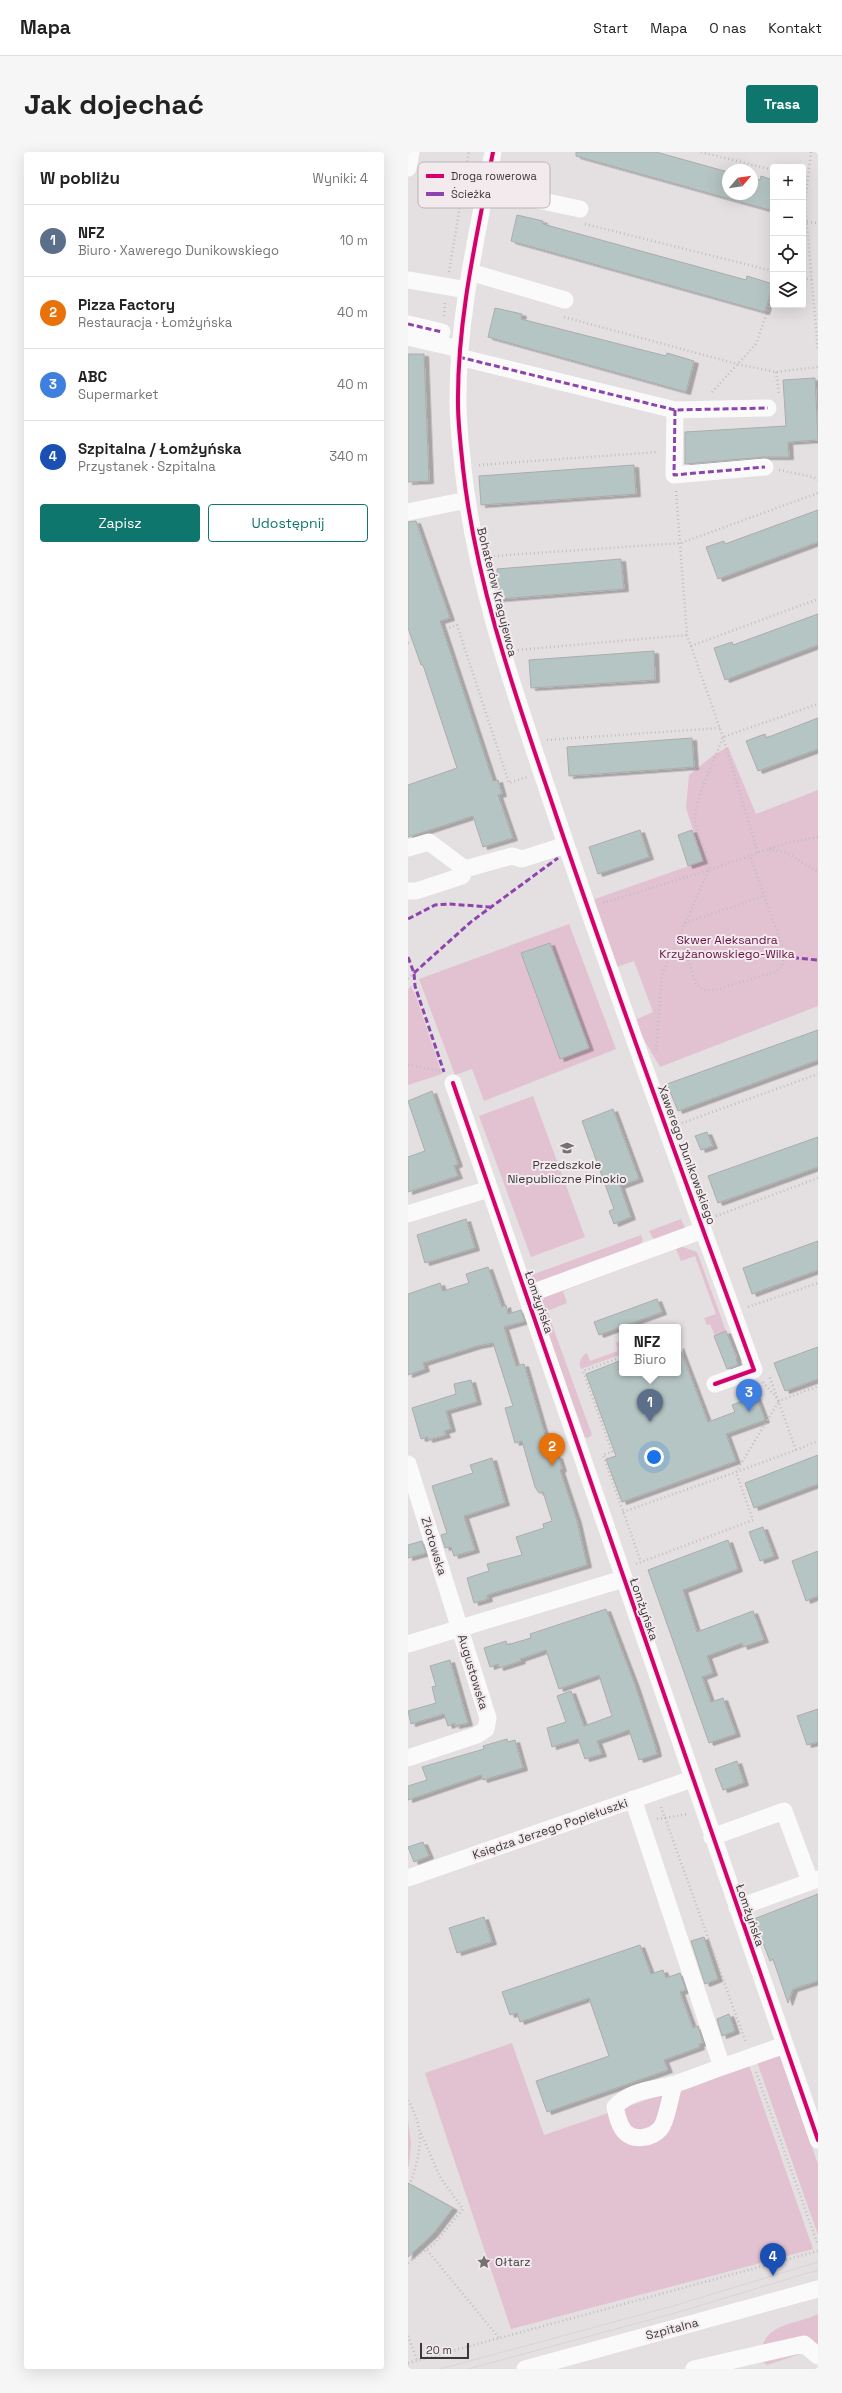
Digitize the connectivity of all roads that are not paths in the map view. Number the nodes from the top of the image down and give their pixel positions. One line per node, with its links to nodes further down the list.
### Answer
1 (411, 152): 4 (street)
2 (492, 152): 3 (street, Bohaterów Kragujewca)
3 (490, 162)
4 (408, 168)
5 (550, 207): 7 (street)
6 (482, 208): 8 (street, Bohaterów Kragujewca)
7 (581, 216)
8 (470, 272): 10 (street, Bohaterów Kragujewca); 11 (street)
9 (408, 280): 10 (street)
10 (467, 290): 15 (street, Bohaterów Kragujewca)
11 (561, 308)
12 (408, 324): 13 (street)
13 (442, 332)
14 (408, 337): 15 (street)
15 (459, 353): 17 (street); 19 (street, Bohaterów Kragujewca)
16 (768, 408): 17 (street)
17 (683, 411): 18 (street)
18 (765, 467)
19 (466, 500): 20 (street); 21 (street, Bohaterów Kragujewca)
20 (408, 512)
21 (566, 845): 23 (street); 25 (street, Bohaterów Kragujewca)
22 (408, 848): 23 (street)
23 (465, 869): 24 (street)
24 (408, 891)
25 (592, 906): 29 (street, Xawerego Dunikowskiego)
26 (448, 1077): 27 (street, Łomżyńska)
27 (489, 1189): 28 (street); 30 (street, Łomżyńska)
28 (408, 1214)
29 (706, 1224): 30 (street, Xawerego Dunikowskiego); 31 (street, Xawerego Dunikowskiego)
30 (526, 1295): 33 (street, Łomżyńska)
31 (715, 1384)
32 (408, 1464): 34 (street, Złotowska)
33 (626, 1572): 34 (street, Augustowska); 37 (street, Łomżyńska)
34 (460, 1628): 35 (street, Augustowska); 36 (street, Augustowska)
35 (408, 1644)
36 (408, 1758)
37 (692, 1779): 38 (street, Księdza Jerzego Popiełuszki); 39 (street, Łomżyńska)
38 (633, 1799): 40 (street, Księdza Jerzego Popiełuszki); 44 (street)
39 (712, 1836): 41 (street); 42 (street, Łomżyńska)
40 (408, 1878)
41 (814, 1880): 42 (street)
42 (737, 1908): 43 (street, Łomżyńska)
43 (785, 2045): 44 (street); 46 (street, Łomżyńska)
44 (722, 2067): 45 (street)
45 (674, 2084)
46 (811, 2097): 47 (street, Łomżyńska)
47 (818, 2140)
48 (818, 2289): 50 (street, Szpitalna)
49 (818, 2356): 51 (street)
50 (525, 2369)
51 (694, 2369)

